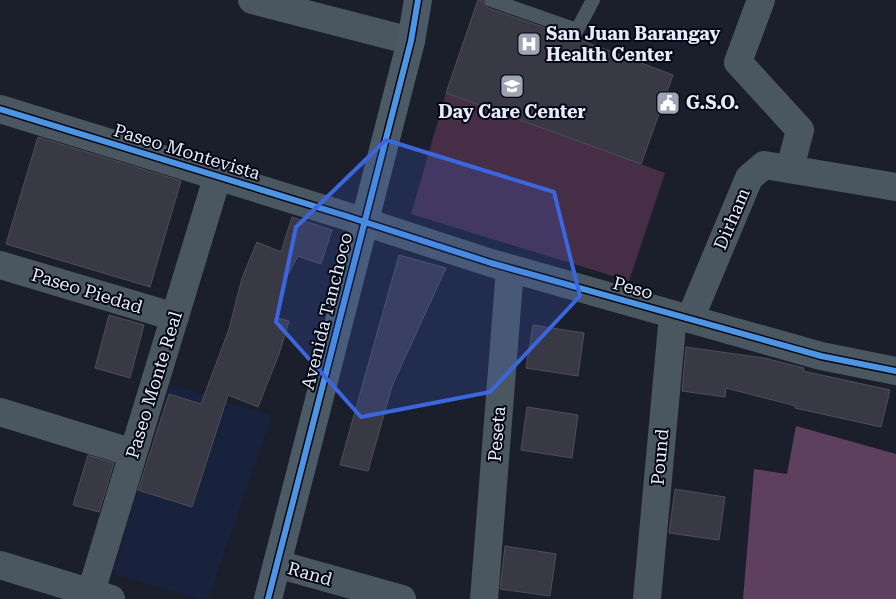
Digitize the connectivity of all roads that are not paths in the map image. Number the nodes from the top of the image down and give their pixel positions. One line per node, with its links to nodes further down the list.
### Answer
1 (252, 0): 6 (street)
2 (418, 0): 6 (street, Avenida Tanchoco)
3 (491, 0): 4 (lane)
4 (593, 0)
5 (761, 0): 8 (street)
6 (411, 41): 11 (street, Avenida Tanchoco)
7 (0, 109): 9 (street, Paseo Montevista)
8 (790, 168): 10 (street, Dirham); 15 (street, Dirham)
9 (217, 178): 11 (street, Paseo Montevista); 14 (street, Paseo Monte Real)
10 (896, 187)
11 (365, 223): 13 (street, Peso); 19 (street, Avenida Tanchoco)
12 (0, 265): 14 (street, Paseo Piedad)
13 (510, 269): 15 (street, Peso); 24 (street, Peseta)
14 (175, 317): 18 (street, Paseo Monte Real)
15 (682, 317): 16 (street, Peso); 25 (street, Pound)
16 (896, 371)
17 (0, 412): 18 (street)
18 (133, 453): 21 (street, Paseo Monte Real)
19 (277, 564): 22 (street, Avenida Tanchoco); 23 (street, Rand)
20 (0, 565): 21 (street)
21 (101, 596)
22 (268, 599)
23 (402, 599)
24 (484, 599)
25 (647, 599)

